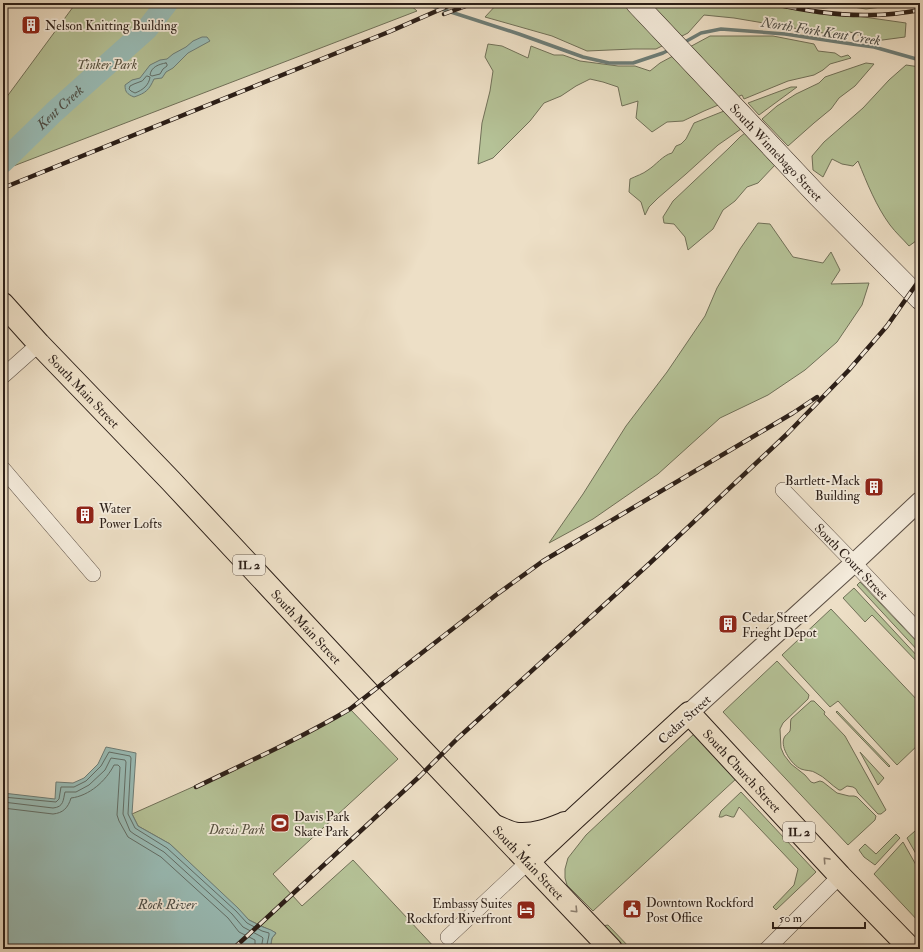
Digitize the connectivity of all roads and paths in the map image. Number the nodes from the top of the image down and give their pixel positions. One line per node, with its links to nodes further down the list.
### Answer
1 (636, 3): 2 (main road, South Winnebago Street)
2 (920, 299)
3 (3, 304): 4 (main road, South Main Street / IL 2)
4 (39, 344): 5 (street); 14 (main road, South Main Street / IL 2)
5 (3, 376)
6 (5, 475): 10 (street)
7 (783, 490): 9 (street, South Court Street)
8 (920, 501): 9 (street, Cedar Street)
9 (854, 563): 11 (street, South Court Street); 12 (street, Cedar Street)
10 (93, 574)
11 (920, 633)
12 (689, 714): 13 (main road, Cedar Street / IL 2); 16 (main road, South Church Street / IL 2, one-way to 12)
13 (575, 818): 14 (main road, IL 2); 15 (main road, Cedar Street)
14 (495, 826): 15 (main road, South Main Street / IL 2)
15 (528, 862): 17 (street, Cedar Street); 18 (main road, South Main Street / IL 2, one-way to 18)
16 (840, 876): 19 (street); 20 (main road, South Church Street / IL 2)
17 (448, 937)
18 (611, 949)
19 (767, 949)
20 (911, 949)

